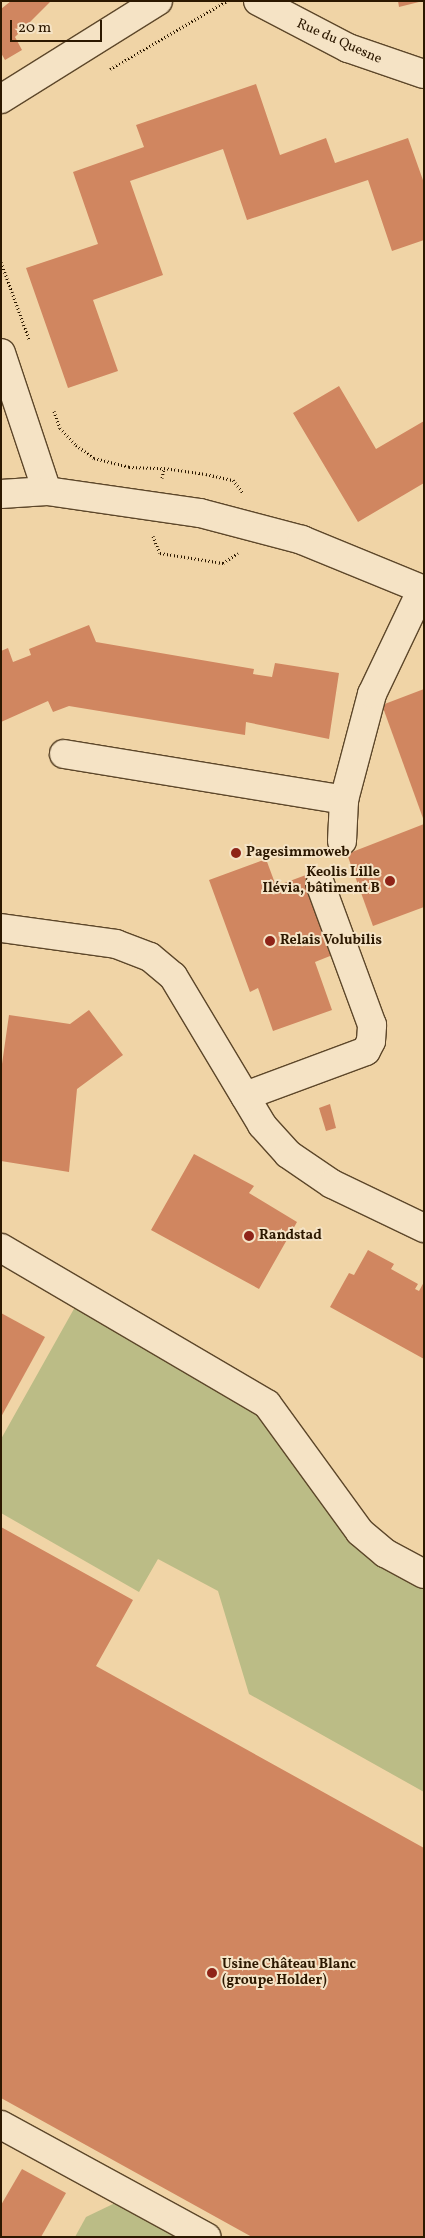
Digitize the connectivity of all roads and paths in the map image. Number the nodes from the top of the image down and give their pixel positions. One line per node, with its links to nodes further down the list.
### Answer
1 (158, 1): 6 (street)
2 (227, 1): 4 (path)
3 (258, 1): 5 (street, Rue du Quesne)
4 (101, 74)
5 (424, 74)
6 (1, 99)
7 (1, 262): 8 (path)
8 (31, 345)
9 (1, 353): 12 (street)
10 (54, 409): 11 (path)
11 (164, 468)
12 (48, 491): 13 (street); 14 (street)
13 (1, 494)
14 (423, 590): 16 (street)
15 (64, 754): 16 (street)
16 (344, 800): 17 (street)
17 (342, 841)
18 (320, 884): 20 (street)
19 (1, 928): 20 (street)
20 (245, 1096): 21 (street)
21 (424, 1228)
22 (1, 1248): 23 (street)
23 (424, 1574)
24 (1, 2125): 25 (street)
25 (206, 2237)

